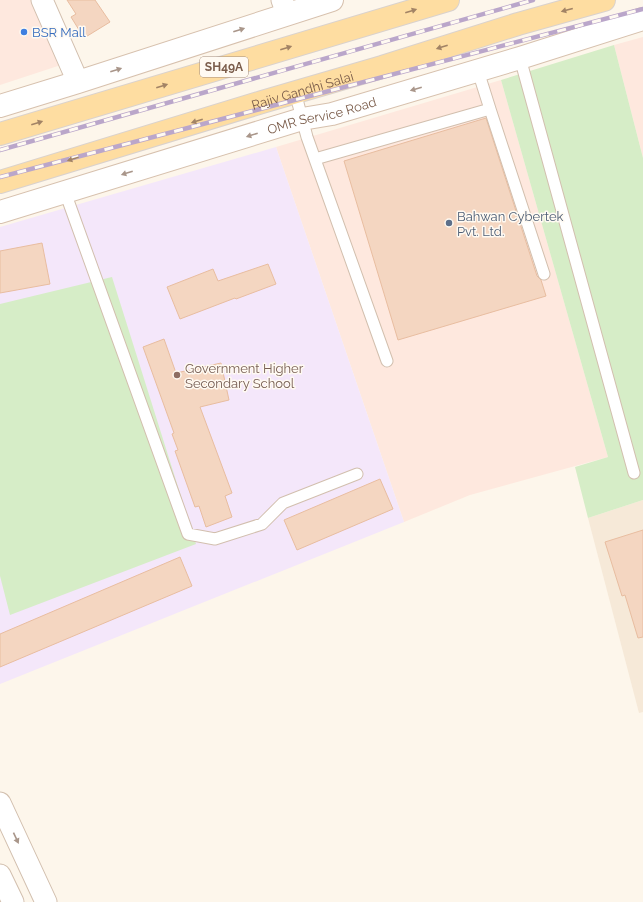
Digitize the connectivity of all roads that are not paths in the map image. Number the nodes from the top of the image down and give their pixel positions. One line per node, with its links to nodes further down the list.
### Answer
1 (42, 0): 9 (street)
2 (332, 0): 5 (street)
3 (448, 0): 14 (main road, SH49A, one-way to 3)
4 (604, 0): 10 (main road, Rajiv Gandhi Salai, one-way to 10)
5 (285, 7): 9 (street, one-way to 5)
6 (643, 19): 7 (street, OMR Service Road)
7 (520, 58): 8 (street, OMR Service Road); 21 (lane)
8 (478, 71): 12 (lane); 13 (street, OMR Service Road, one-way to 13)
9 (78, 82): 11 (street)
10 (295, 92): 13 (lane); 16 (main road, Rajiv Gandhi Salai, one-way to 16)
11 (0, 104)
12 (490, 109): 15 (lane); 19 (lane)
13 (302, 120): 15 (lane); 17 (street, OMR Service Road, one-way to 17)
14 (0, 134)
15 (315, 158): 20 (lane)
16 (0, 182)
17 (65, 192): 18 (street, OMR Service Road); 22 (lane)
18 (0, 212)
19 (544, 274)
20 (387, 360)
21 (634, 473)
22 (357, 474)
23 (0, 803): 26 (street, one-way to 26)
24 (0, 875): 25 (street)
25 (13, 902)
26 (46, 902)

